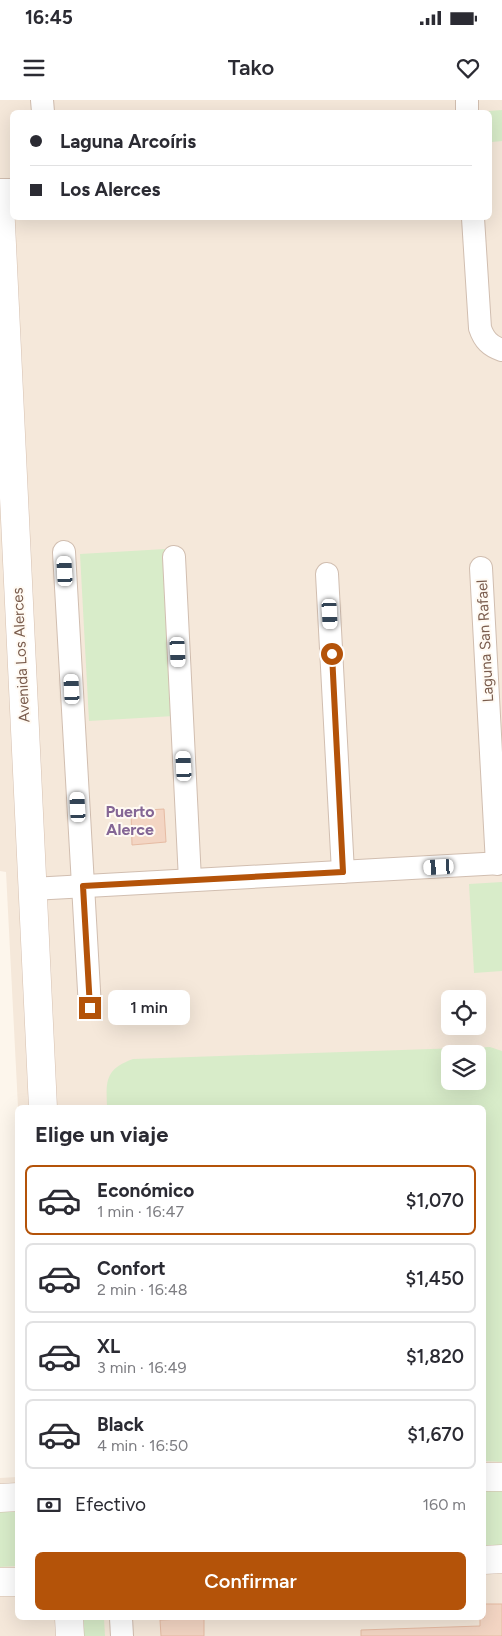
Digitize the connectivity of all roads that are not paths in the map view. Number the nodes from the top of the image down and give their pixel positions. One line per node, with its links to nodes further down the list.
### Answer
1 (0, 203): 4 (main road, Avenida Los Alerces)
2 (474, 220): 3 (street)
3 (497, 348)
4 (6, 457): 13 (main road, Avenida Los Alerces)
5 (64, 552): 12 (street)
6 (174, 557): 11 (street)
7 (481, 568): 9 (street, Laguna San Rafael)
8 (328, 574): 10 (street)
9 (500, 863): 10 (street)
10 (343, 872): 11 (street)
11 (190, 880): 12 (street)
12 (83, 886): 13 (street); 14 (street)
13 (32, 889): 15 (main road, Avenida Los Alerces)
14 (90, 1008)
15 (43, 1105)
16 (502, 1477): 17 (main road)
17 (486, 1478)
18 (15, 1497): 19 (main road)
19 (0, 1498)
20 (502, 1559): 21 (main road)
21 (486, 1560)
22 (0, 1582): 23 (main road)
23 (15, 1582)
24 (69, 1620): 26 (main road)
25 (121, 1620): 27 (street)
26 (70, 1636)
27 (122, 1636)

